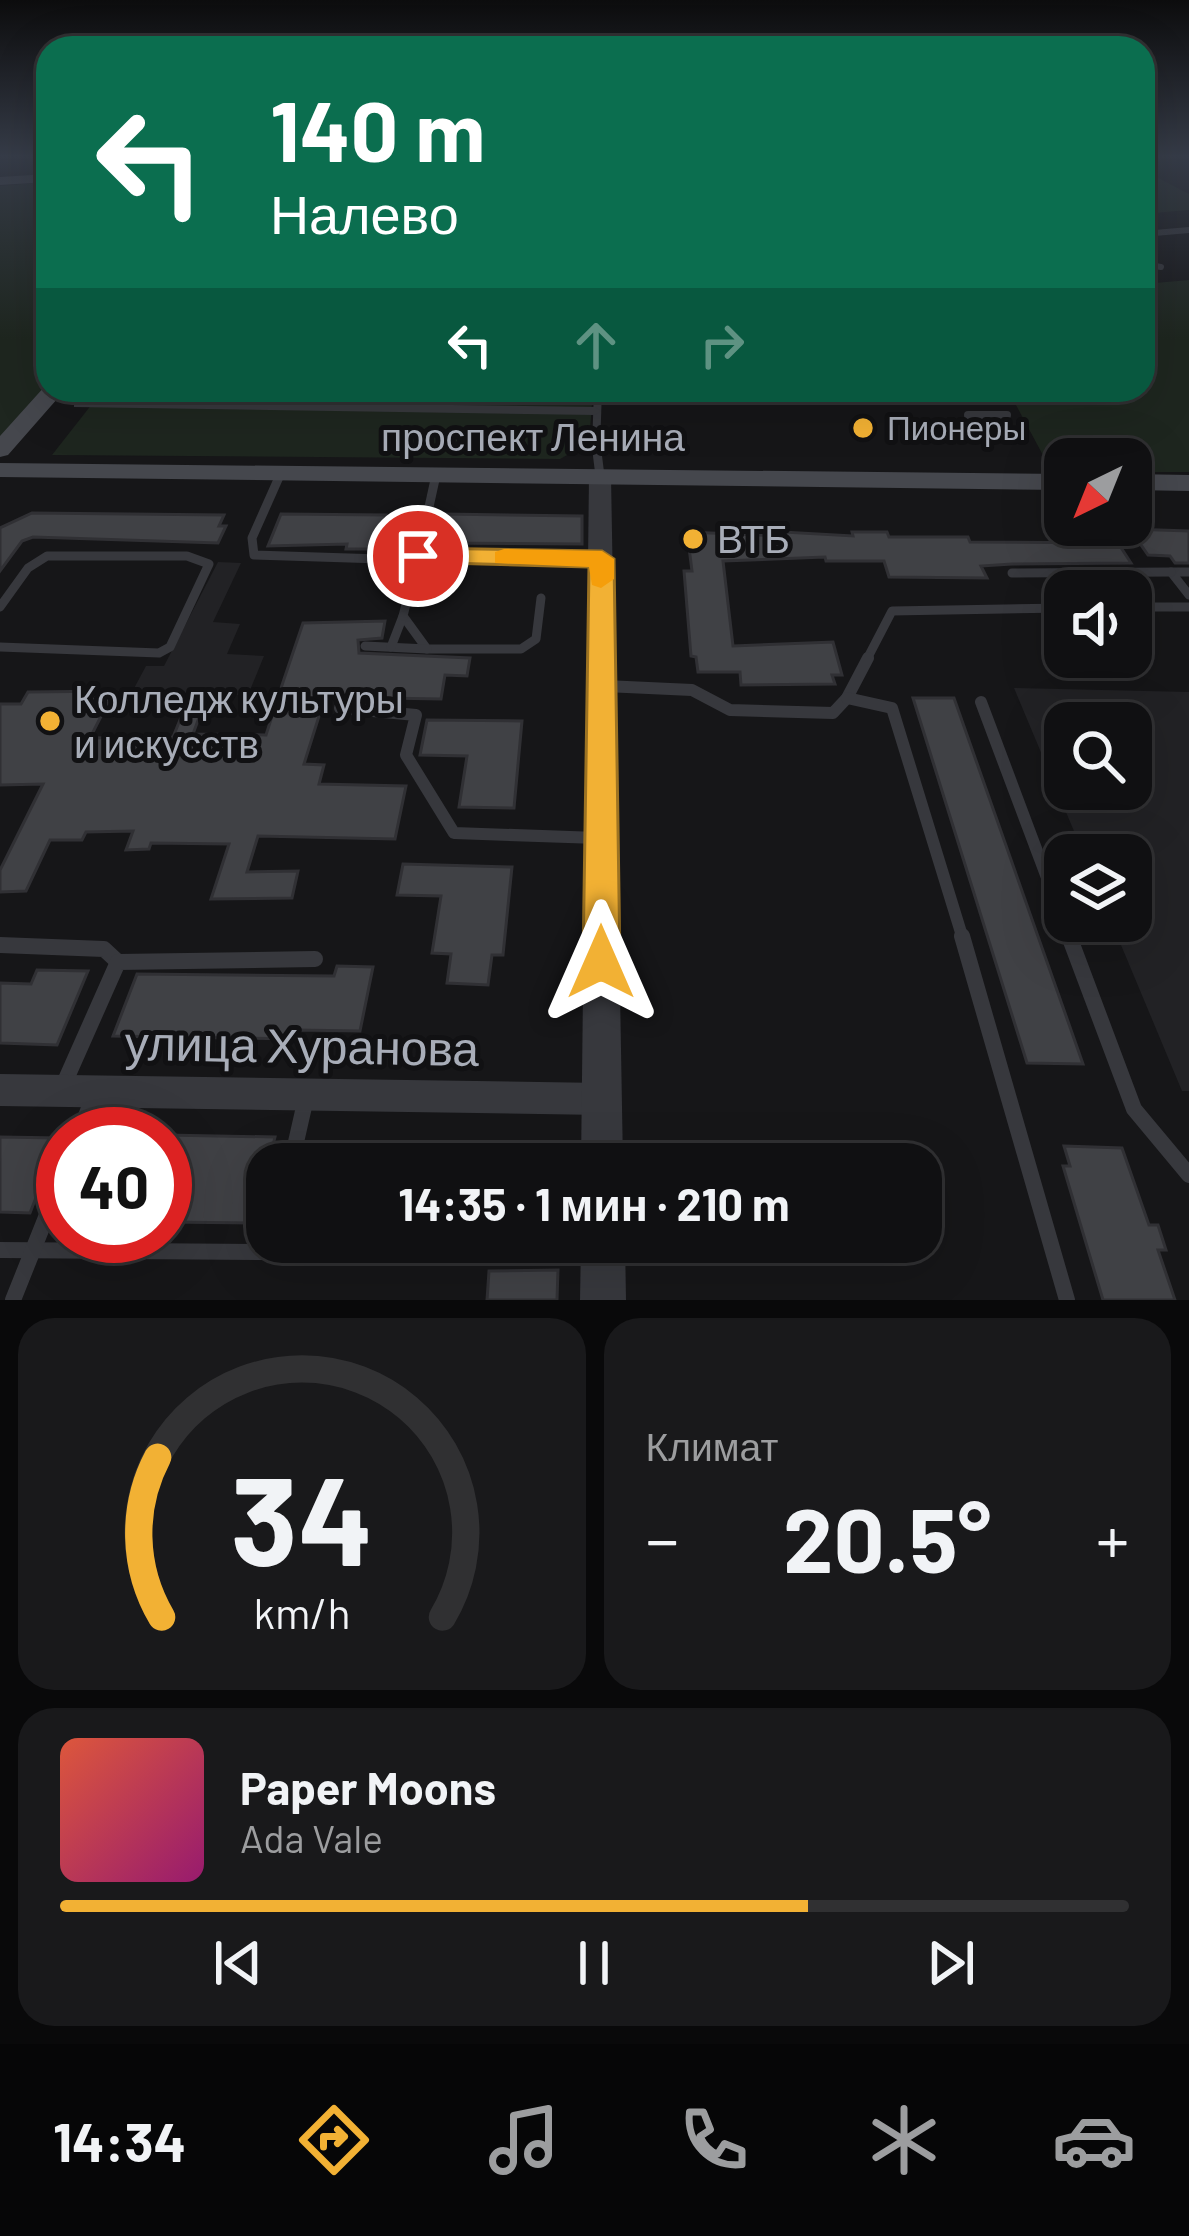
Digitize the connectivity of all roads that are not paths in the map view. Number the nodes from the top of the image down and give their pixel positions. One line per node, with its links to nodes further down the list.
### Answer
1 (1189, 230): 2 (lane)
2 (1155, 233)
3 (1155, 266): 4 (lane)
4 (1161, 267)
5 (43, 402): 11 (main road)
6 (596, 402): 8 (lane)
7 (78, 404): 8 (street)
8 (595, 411): 15 (lane)
9 (968, 415): 10 (lane)
10 (1007, 415)
11 (0, 451)
12 (0, 470): 13 (main road, проспект Ленина)
13 (280, 475): 14 (main road, проспект Ленина); 20 (lane)
14 (436, 475): 15 (main road, проспект Ленина); 19 (lane)
15 (600, 476): 16 (main road, проспект Ленина); 21 (street)
16 (1044, 482)
17 (1152, 482): 18 (main road)
18 (1189, 483)
19 (418, 556): 21 (lane); 31 (lane)
20 (381, 559)
21 (602, 559): 36 (street)
22 (1171, 572): 23 (lane); 24 (lane); 25 (lane)
23 (1189, 572)
24 (1012, 574)
25 (1189, 595)
26 (542, 598): 35 (lane)
27 (0, 607): 33 (lane)
28 (1152, 607): 29 (lane)
29 (1189, 607)
30 (1044, 608): 37 (lane)
31 (403, 616): 34 (lane); 35 (lane)
32 (365, 646): 34 (lane)
33 (0, 647)
34 (391, 647): 35 (lane)
35 (428, 649)
36 (600, 686): 37 (lane); 40 (street)
37 (847, 698): 60 (lane)
38 (981, 702): 52 (lane)
39 (340, 708): 40 (lane)
40 (601, 838): 48 (street)
41 (0, 945): 43 (lane)
42 (315, 959): 43 (lane)
43 (118, 962): 45 (lane)
44 (0, 1090): 45 (street, улица Хуранова)
45 (61, 1090): 46 (street, улица Хуранова)
46 (96, 1091): 47 (street, улица Хуранова); 49 (lane)
47 (307, 1095): 48 (street, улица Хуранова); 50 (lane)
48 (602, 1099): 51 (street)
49 (90, 1107)
50 (296, 1143)
51 (602, 1143)
52 (1189, 1175)
53 (36, 1242): 54 (lane)
54 (33, 1249): 55 (lane); 56 (lane); 58 (lane)
55 (0, 1250)
56 (246, 1252)
57 (602, 1263): 59 (street)
58 (13, 1300)
59 (603, 1300)
60 (1067, 1300)

